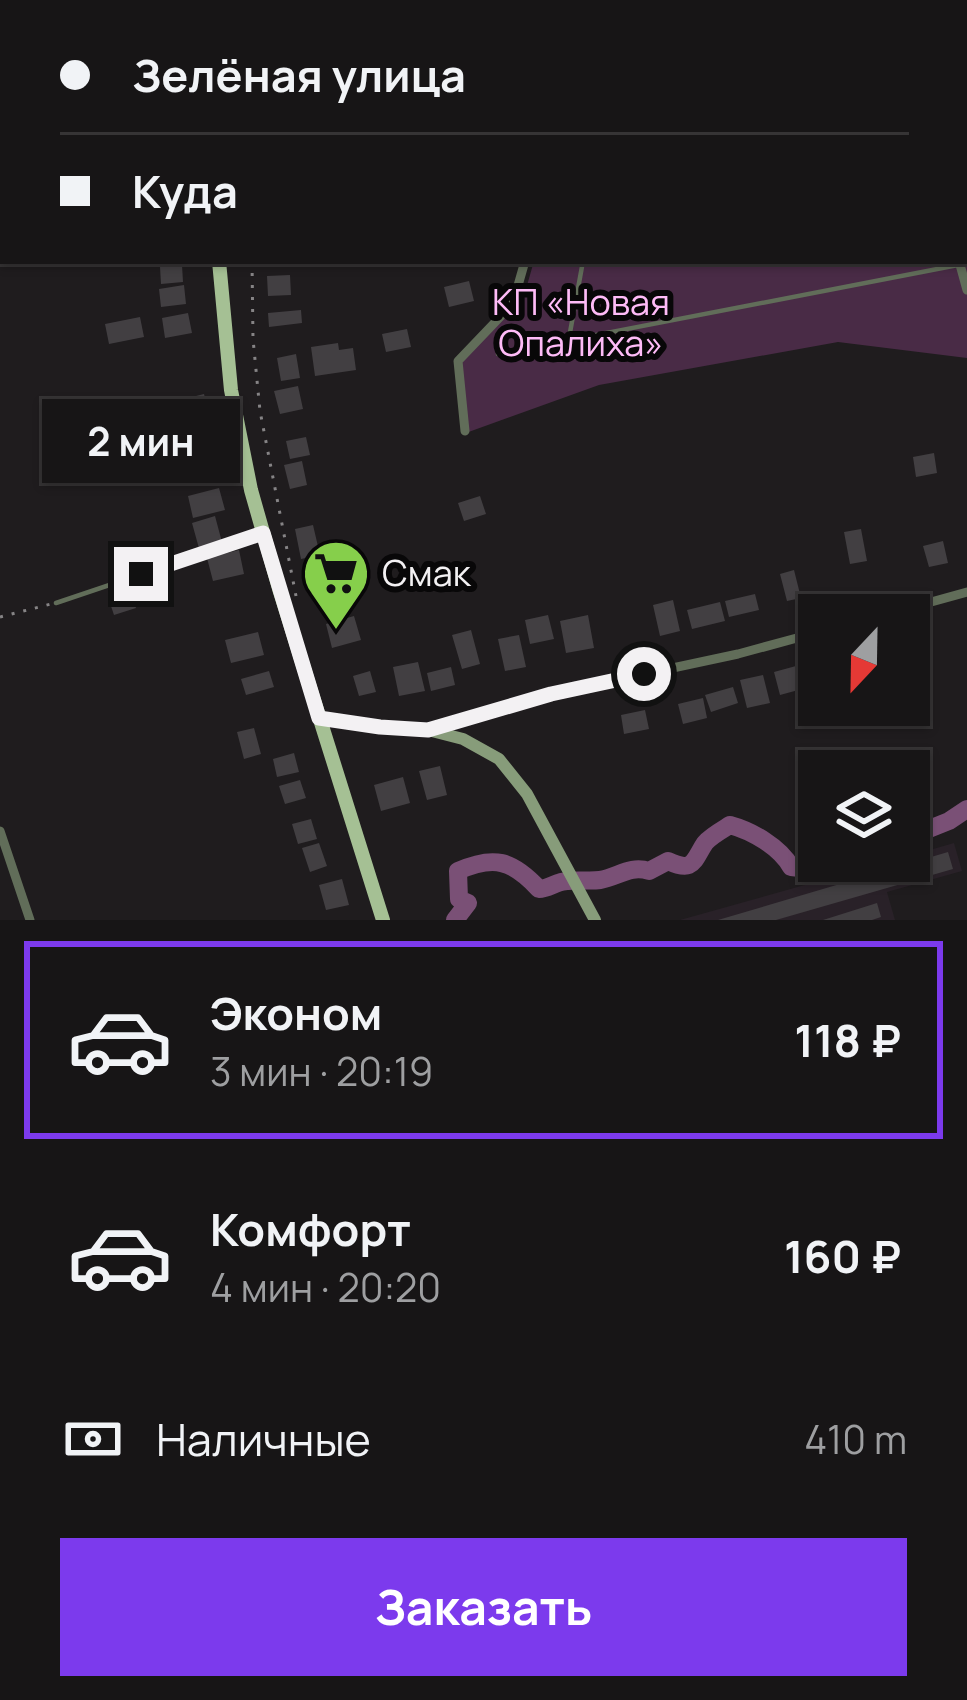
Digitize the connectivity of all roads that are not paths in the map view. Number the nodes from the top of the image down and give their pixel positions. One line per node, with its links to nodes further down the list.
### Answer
1 (219, 264): 8 (main road)
2 (524, 264): 7 (street)
3 (582, 264): 5 (lane)
4 (950, 264): 5 (lane)
5 (568, 341): 6 (lane)
6 (498, 354)
7 (465, 431)
8 (263, 533): 11 (lane); 13 (main road)
9 (967, 592): 10 (street)
10 (930, 602)
11 (56, 603)
12 (798, 638): 14 (street)
13 (319, 718): 14 (street); 18 (main road)
14 (428, 730): 16 (street)
15 (0, 830): 17 (street)
16 (594, 918)
17 (30, 920)
18 (383, 920)

